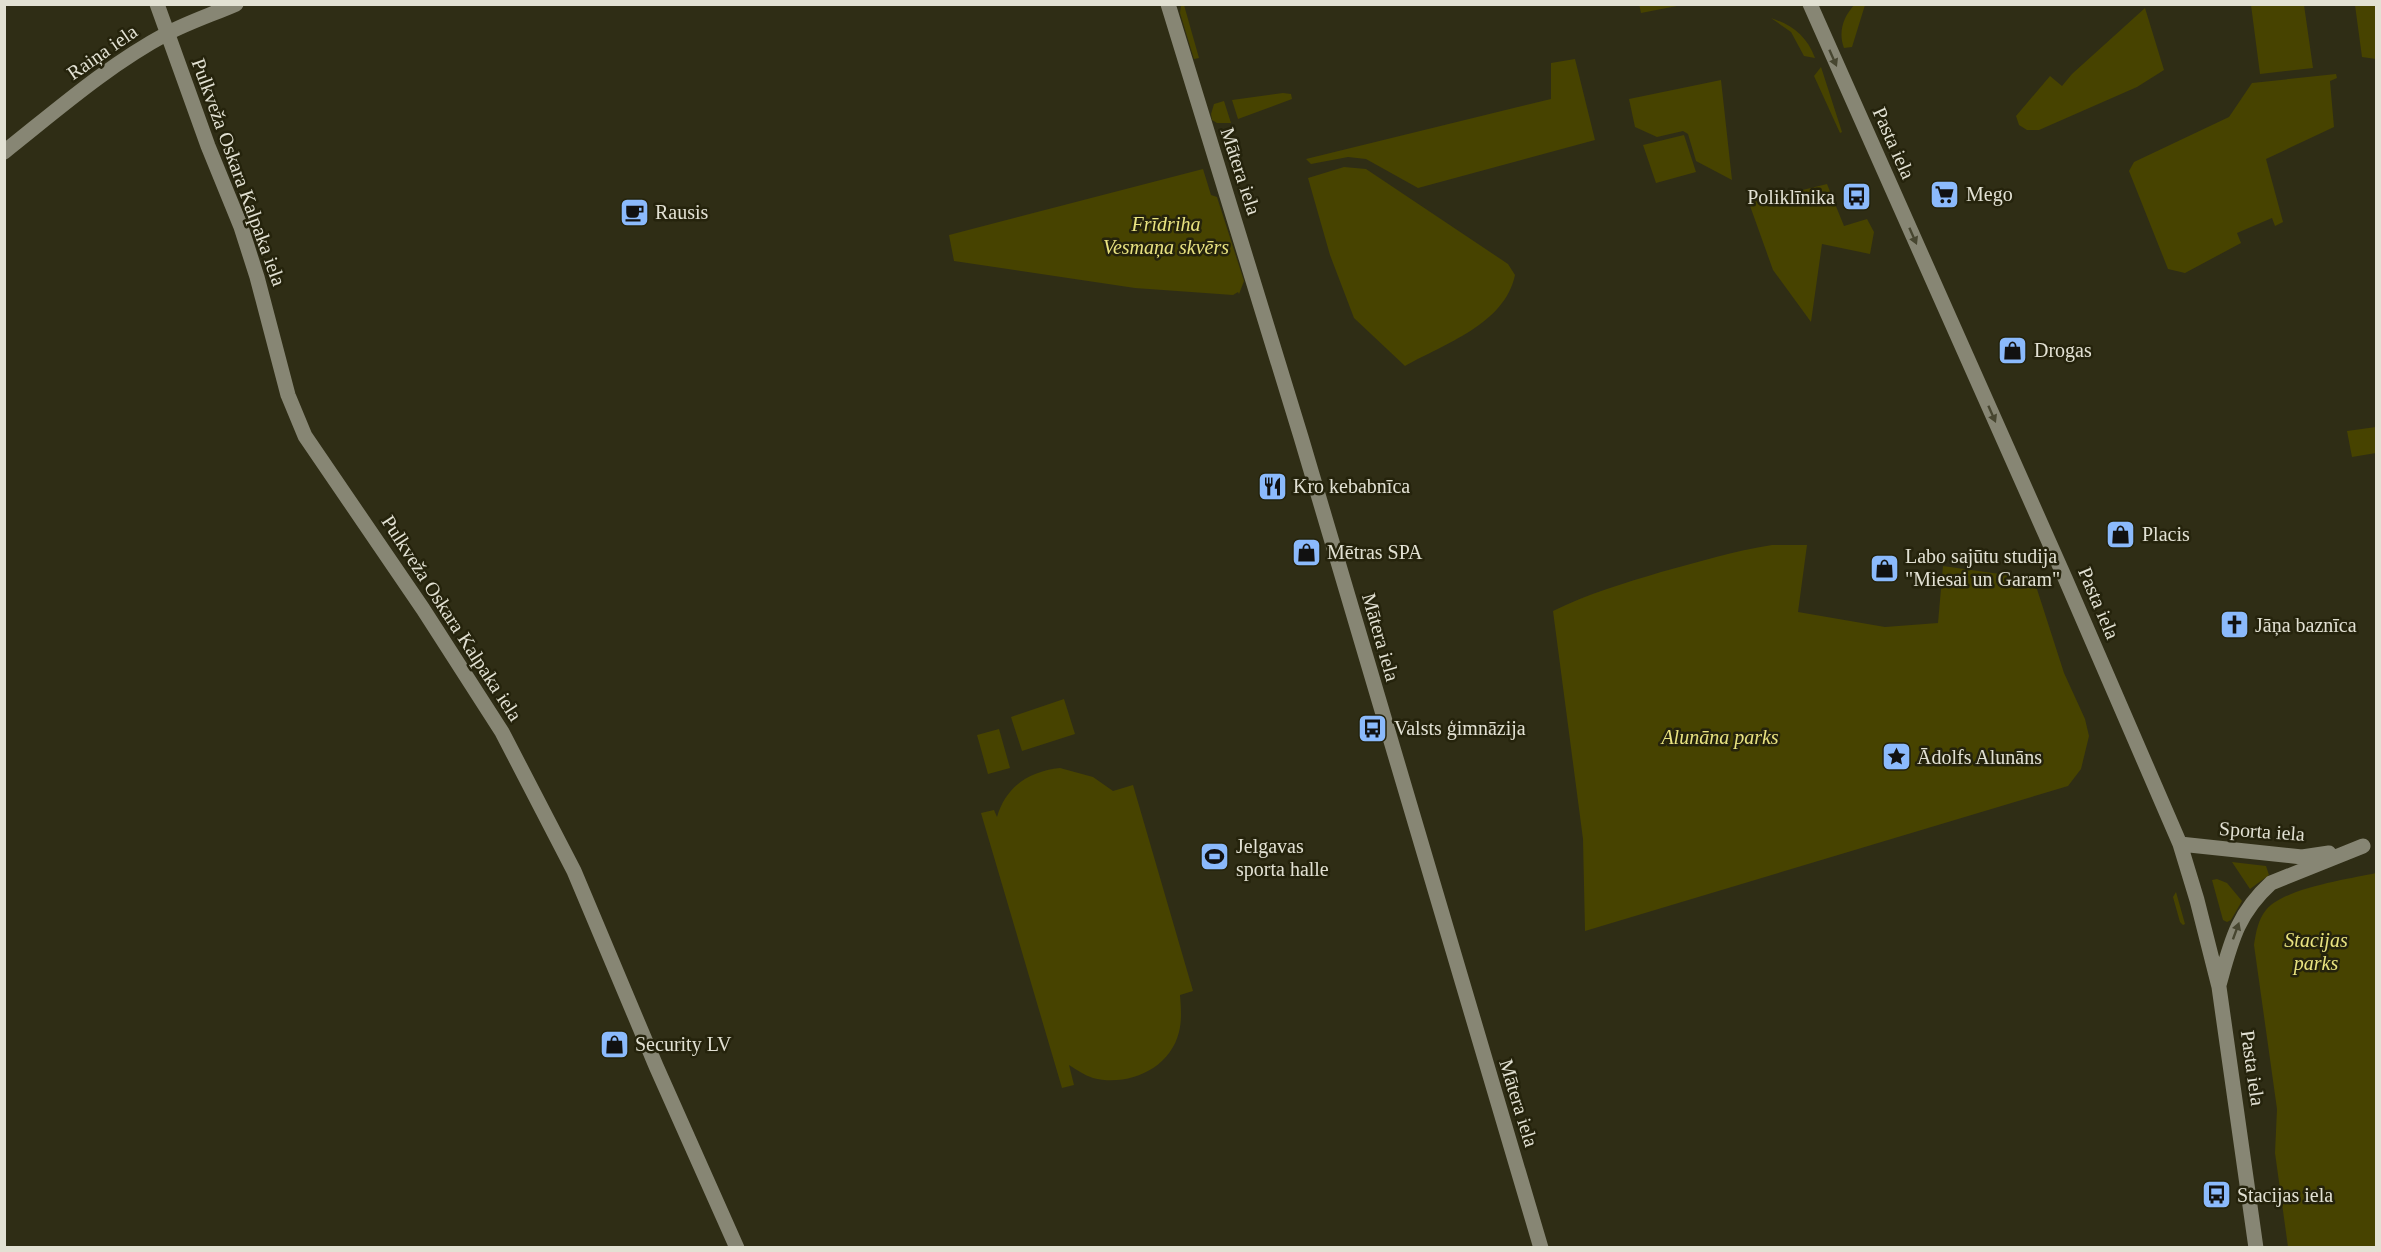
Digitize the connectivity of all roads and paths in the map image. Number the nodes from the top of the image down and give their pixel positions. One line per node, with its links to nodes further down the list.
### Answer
1 (157, 4): 5 (street, Pulkveža Oskara Kalpaka iela)
2 (236, 4): 5 (street, Raiņa iela)
3 (1168, 4): 11 (street, Mātera iela)
4 (1810, 4): 7 (street, Pasta iela, one-way to 7)
5 (169, 32): 6 (street, Raiņa iela); 10 (street, Pulkveža Oskara Kalpaka iela)
6 (4, 152)
7 (2180, 844): 8 (street, Sporta iela); 9 (street, Pasta iela)
8 (2370, 844): 9 (street, one-way to 8)
9 (2219, 987): 12 (street, Pasta iela)
10 (738, 1248)
11 (1541, 1248)
12 (2256, 1248)

